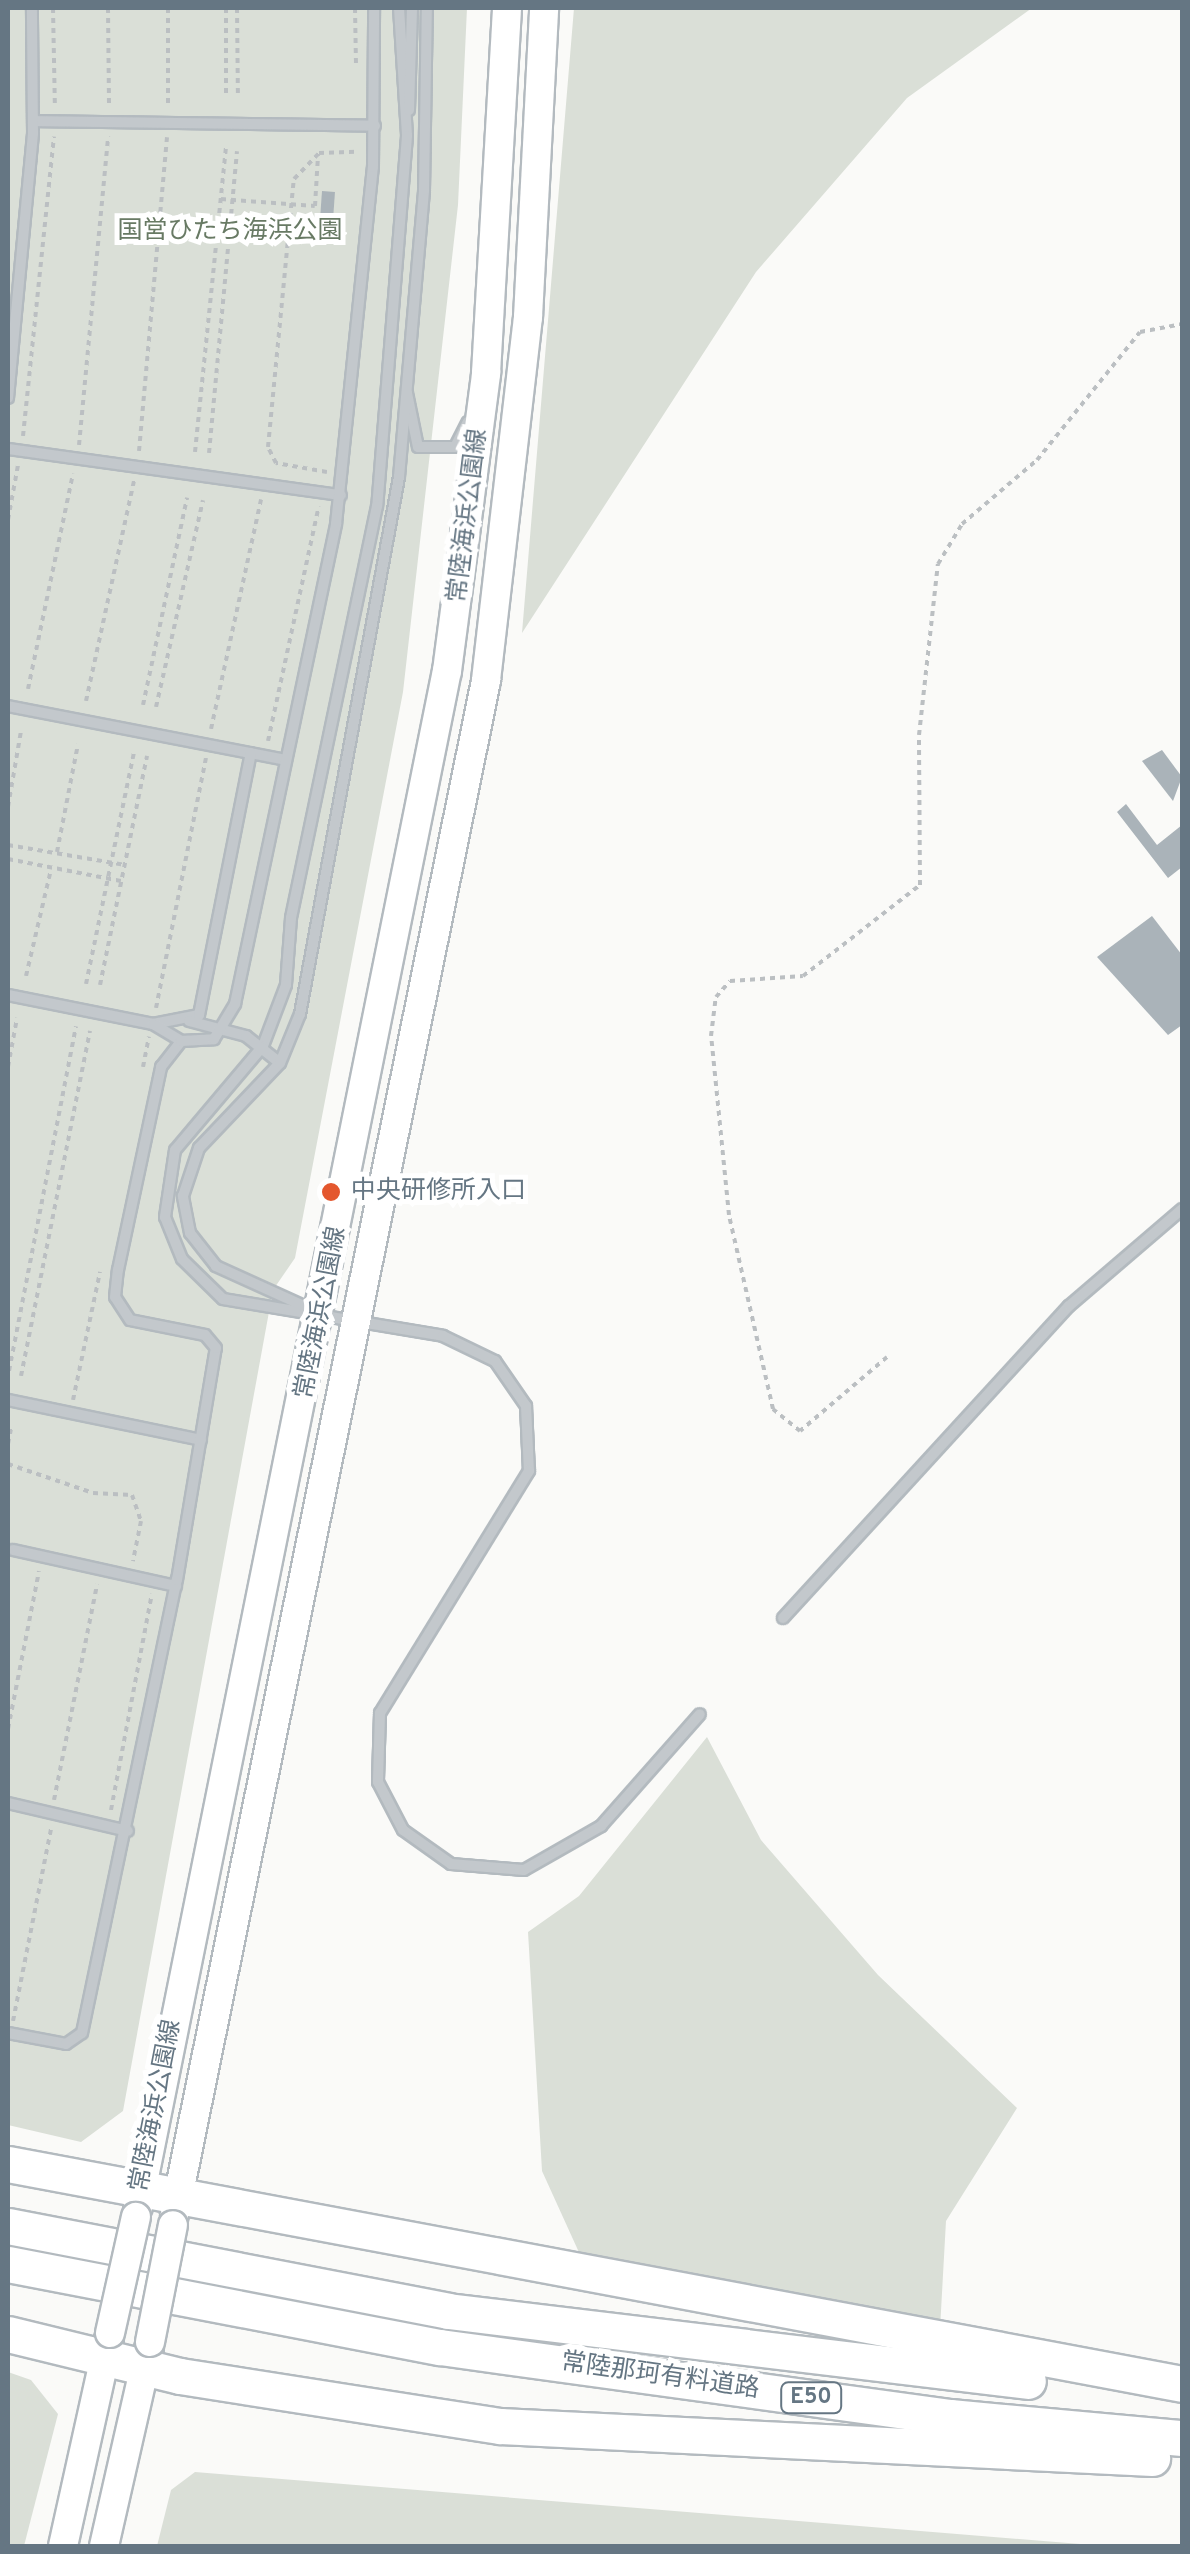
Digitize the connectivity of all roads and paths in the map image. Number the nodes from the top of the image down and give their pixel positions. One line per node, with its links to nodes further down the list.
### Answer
1 (32, 8): 15 (lane)
2 (53, 8): 16 (path)
3 (108, 8): 17 (path)
4 (168, 8): 18 (path)
5 (226, 8): 13 (path)
6 (238, 8): 14 (path)
7 (374, 8): 19 (lane)
8 (399, 8): 20 (lane)
9 (412, 8): 20 (lane)
10 (426, 8): 27 (lane)
11 (507, 8): 28 (main road, 常陸海浜公園線)
12 (544, 8): 80 (main road, 常陸海浜公園線)
13 (226, 97)
14 (238, 98)
15 (33, 121): 16 (lane); 29 (lane)
16 (54, 122): 17 (lane); 31 (path)
17 (108, 122): 18 (lane); 34 (path)
18 (168, 123): 19 (lane); 35 (path)
19 (375, 126): 37 (lane)
20 (407, 136): 73 (lane)
21 (226, 146): 24 (path)
22 (237, 151): 25 (path)
23 (318, 153): 25 (path)
24 (221, 199): 25 (path); 32 (path)
25 (232, 201): 33 (path)
26 (1182, 324): 81 (path)
27 (406, 356): 28 (lane); 74 (lane)
28 (486, 373): 79 (main road, 常陸海浜公園線)
29 (8, 398)
30 (8, 449): 31 (lane)
31 (20, 450): 34 (lane); 40 (path)
32 (194, 452)
33 (209, 453)
34 (76, 458): 35 (lane); 41 (path)
35 (136, 467): 36 (lane); 42 (path)
36 (263, 484): 37 (lane); 48 (path)
37 (340, 495): 52 (lane)
38 (187, 498): 44 (path)
39 (203, 500): 45 (path)
40 (8, 520)
41 (28, 689)
42 (86, 701)
43 (8, 706): 48 (lane)
44 (143, 706)
45 (156, 707)
46 (21, 731): 53 (path)
47 (78, 744): 55 (path)
48 (208, 744): 49 (lane); 68 (path)
49 (250, 752): 52 (lane); 67 (lane)
50 (134, 753): 57 (path)
51 (147, 756): 58 (path)
52 (286, 760): 70 (lane)
53 (8, 807)
54 (8, 845): 55 (path)
55 (56, 854): 57 (path)
56 (8, 859): 59 (path)
57 (111, 863): 58 (path); 60 (path)
58 (125, 865): 61 (path)
59 (52, 867): 60 (path); 62 (path)
60 (108, 878): 61 (path); 63 (path)
61 (122, 881): 64 (path)
62 (26, 976)
63 (86, 984)
64 (100, 986)
65 (8, 995): 68 (lane)
66 (17, 1018): 75 (path)
67 (188, 1020): 68 (lane); 70 (lane)
68 (152, 1024): 72 (lane); 76 (path)
69 (76, 1026): 82 (path)
70 (226, 1027): 72 (lane); 73 (lane)
71 (90, 1032): 83 (path)
72 (181, 1041): 87 (lane)
73 (263, 1046): 74 (lane); 79 (lane)
74 (280, 1064): 79 (lane)
75 (8, 1067)
76 (139, 1086)
77 (1182, 1209): 94 (lane)
78 (103, 1258): 85 (path)
79 (320, 1314): 80 (lane); 101 (main road, 常陸海浜公園線)
80 (358, 1321): 95 (lane); 102 (main road, 常陸海浜公園線)
81 (887, 1357)
82 (10, 1371)
83 (21, 1376)
84 (8, 1400): 85 (lane)
85 (70, 1413): 87 (lane)
86 (10, 1428): 88 (path)
87 (201, 1440): 93 (lane)
88 (8, 1444)
89 (8, 1464): 92 (path)
90 (14, 1550): 91 (lane)
91 (42, 1556): 92 (lane); 96 (path)
92 (128, 1575): 93 (lane)
93 (176, 1586): 98 (lane)
94 (783, 1618)
95 (700, 1714)
96 (8, 1729)
97 (8, 1803): 98 (lane)
98 (128, 1830): 99 (lane)
99 (8, 2033)
100 (8, 2164): 101 (highway)
101 (138, 2205): 102 (highway); 106 (main road, 常陸海浜公園線, bridge)
102 (175, 2213): 107 (main road, 常陸海浜公園線, bridge); 108 (highway)
103 (8, 2226): 109 (highway, 常陸那珂有料道路 / E50)
104 (8, 2264): 110 (highway, 常陸那珂有料道路 / E50)
105 (8, 2334): 106 (highway)
106 (107, 2347): 107 (highway); 112 (main road, 常陸海浜公園線)
107 (148, 2356): 111 (highway); 113 (main road, 常陸海浜公園線)
108 (1182, 2384)
109 (1182, 2400)
110 (1182, 2438)
111 (1182, 2460)
112 (63, 2546)
113 (104, 2546)

